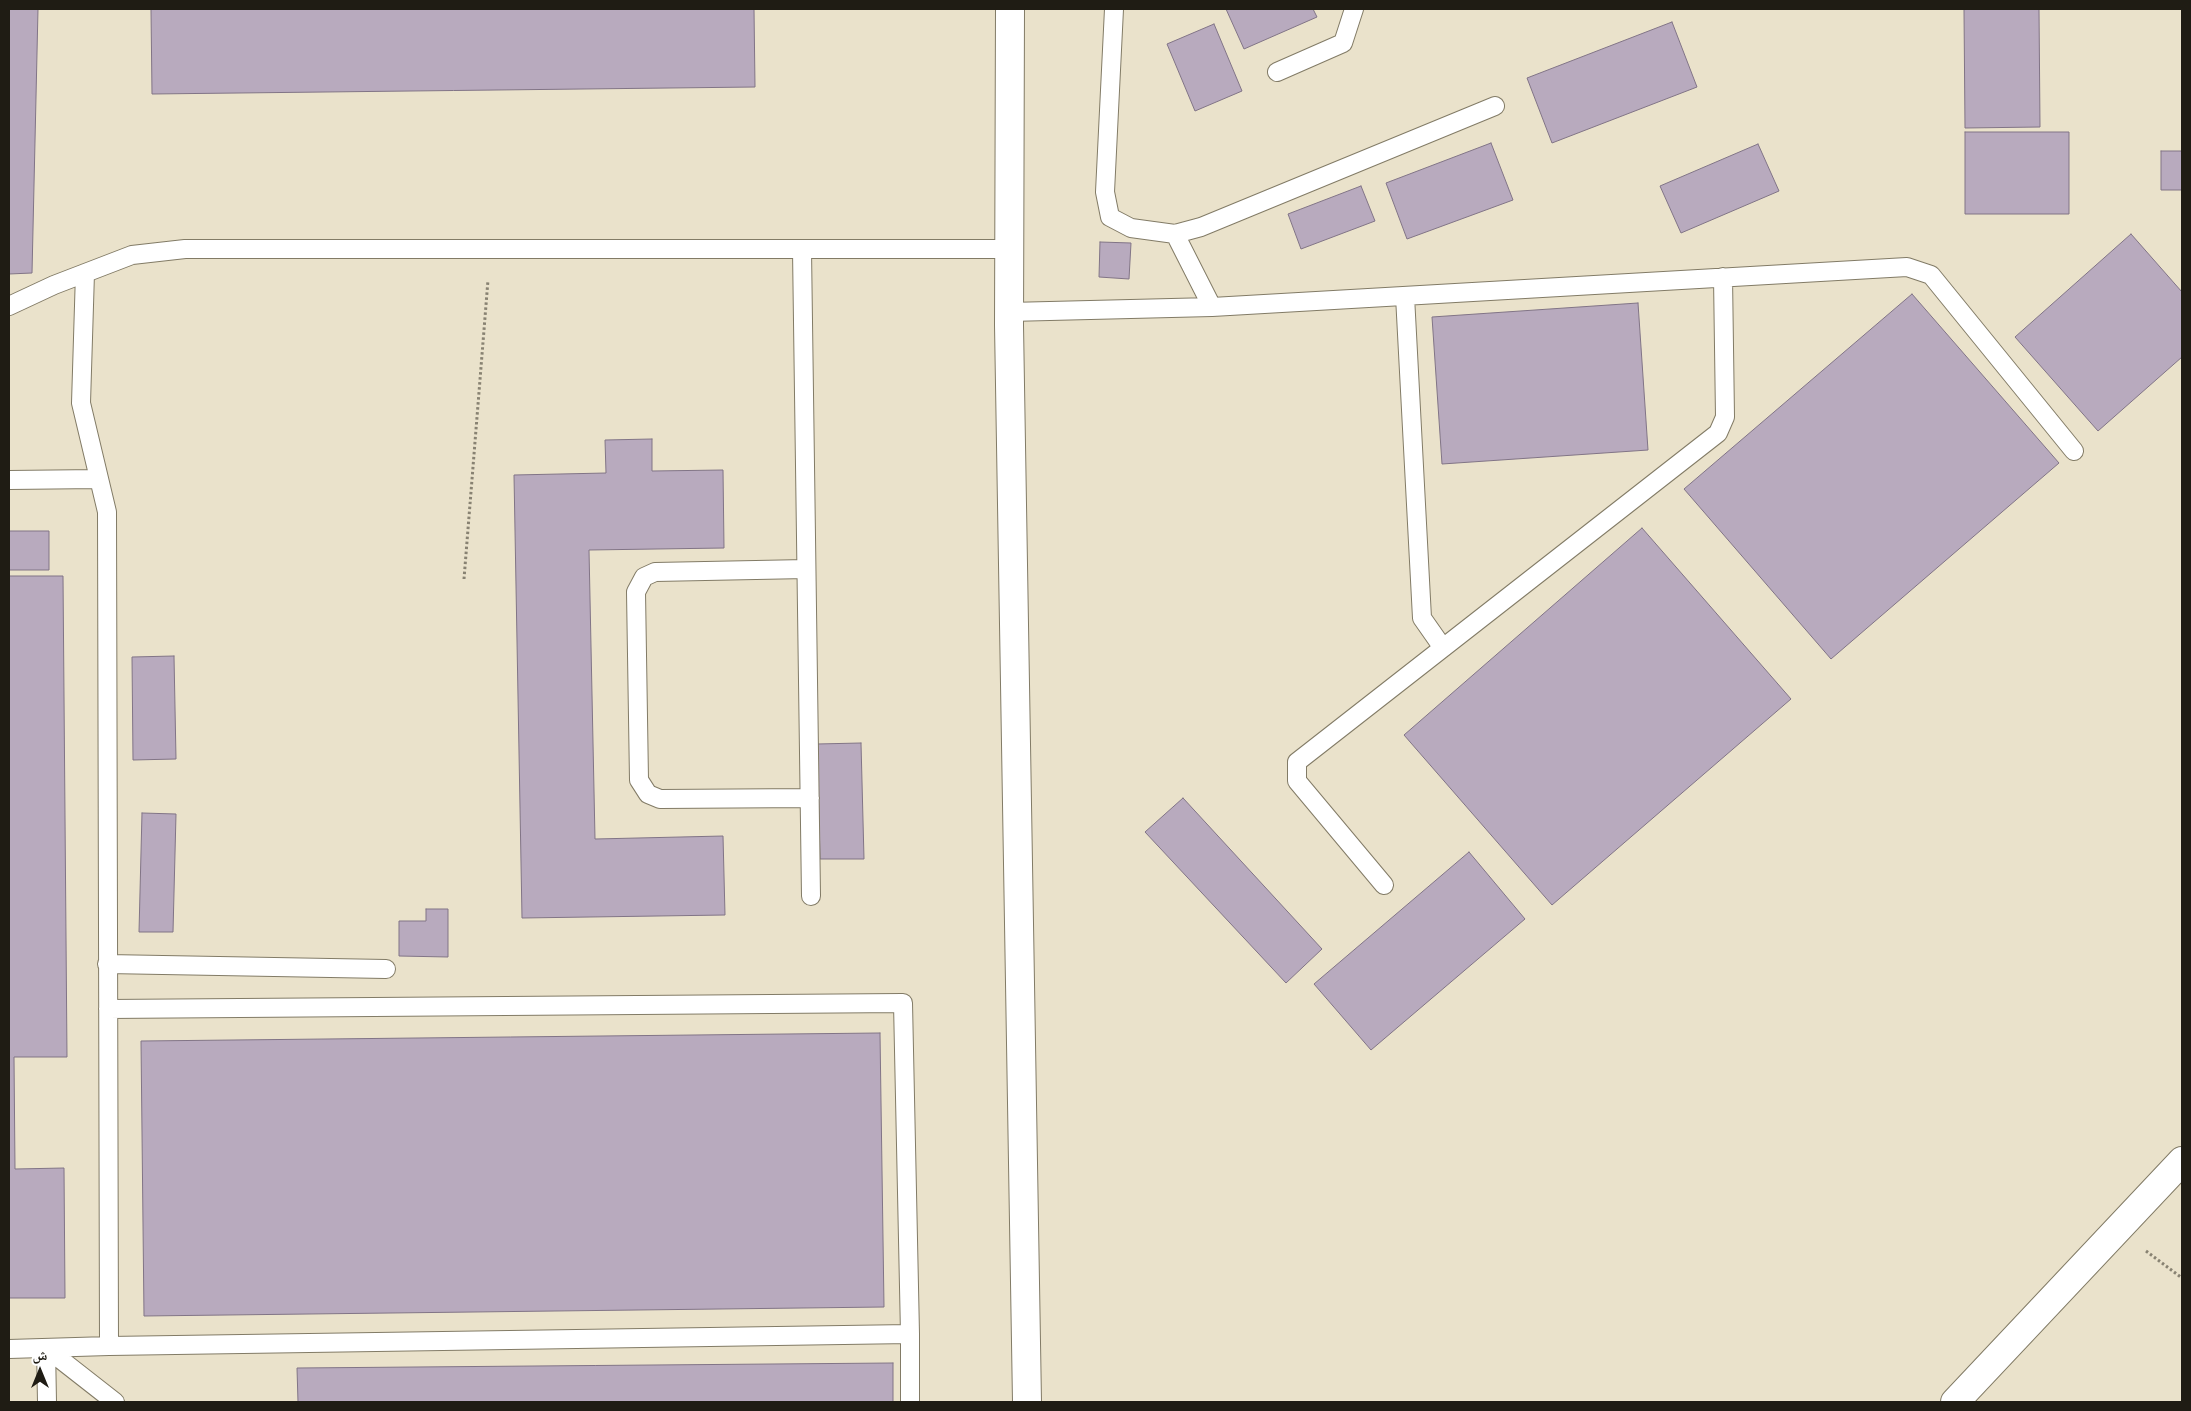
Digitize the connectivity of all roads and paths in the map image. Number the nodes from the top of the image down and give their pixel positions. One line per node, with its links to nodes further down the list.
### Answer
1 (1010, 9): 8 (street)
2 (1114, 9): 6 (lane)
3 (1354, 9): 4 (lane)
4 (1277, 72)
5 (1495, 106): 6 (lane)
6 (1174, 234): 14 (lane)
7 (491, 249): 9 (lane); 10 (lane); 20 (path)
8 (1009, 249): 9 (lane); 15 (street)
9 (802, 250): 19 (lane)
10 (85, 273): 13 (lane); 17 (lane)
11 (1722, 277): 12 (lane); 16 (lane); 21 (lane)
12 (1405, 296): 14 (lane); 21 (lane)
13 (9, 306)
14 (1212, 307): 15 (lane)
15 (1009, 312): 38 (street)
16 (2074, 452)
17 (98, 479): 18 (lane); 25 (lane)
18 (9, 480)
19 (806, 569): 22 (lane); 22 (lane)
20 (464, 578)
21 (1443, 648): 23 (lane)
22 (810, 798): 24 (lane)
23 (1384, 885)
24 (811, 896)
25 (107, 964): 26 (lane); 27 (lane)
26 (386, 969)
27 (108, 1009): 31 (lane); 32 (lane)
28 (2182, 1161): 29 (street)
29 (2117, 1230): 30 (path); 39 (street)
30 (2182, 1278)
31 (910, 1334): 32 (lane); 37 (lane)
32 (109, 1346): 33 (lane)
33 (46, 1348): 34 (lane); 35 (lane); 36 (lane)
34 (9, 1349)
35 (47, 1402)
36 (115, 1402)
37 (910, 1402)
38 (1028, 1402)
39 (1955, 1402)

